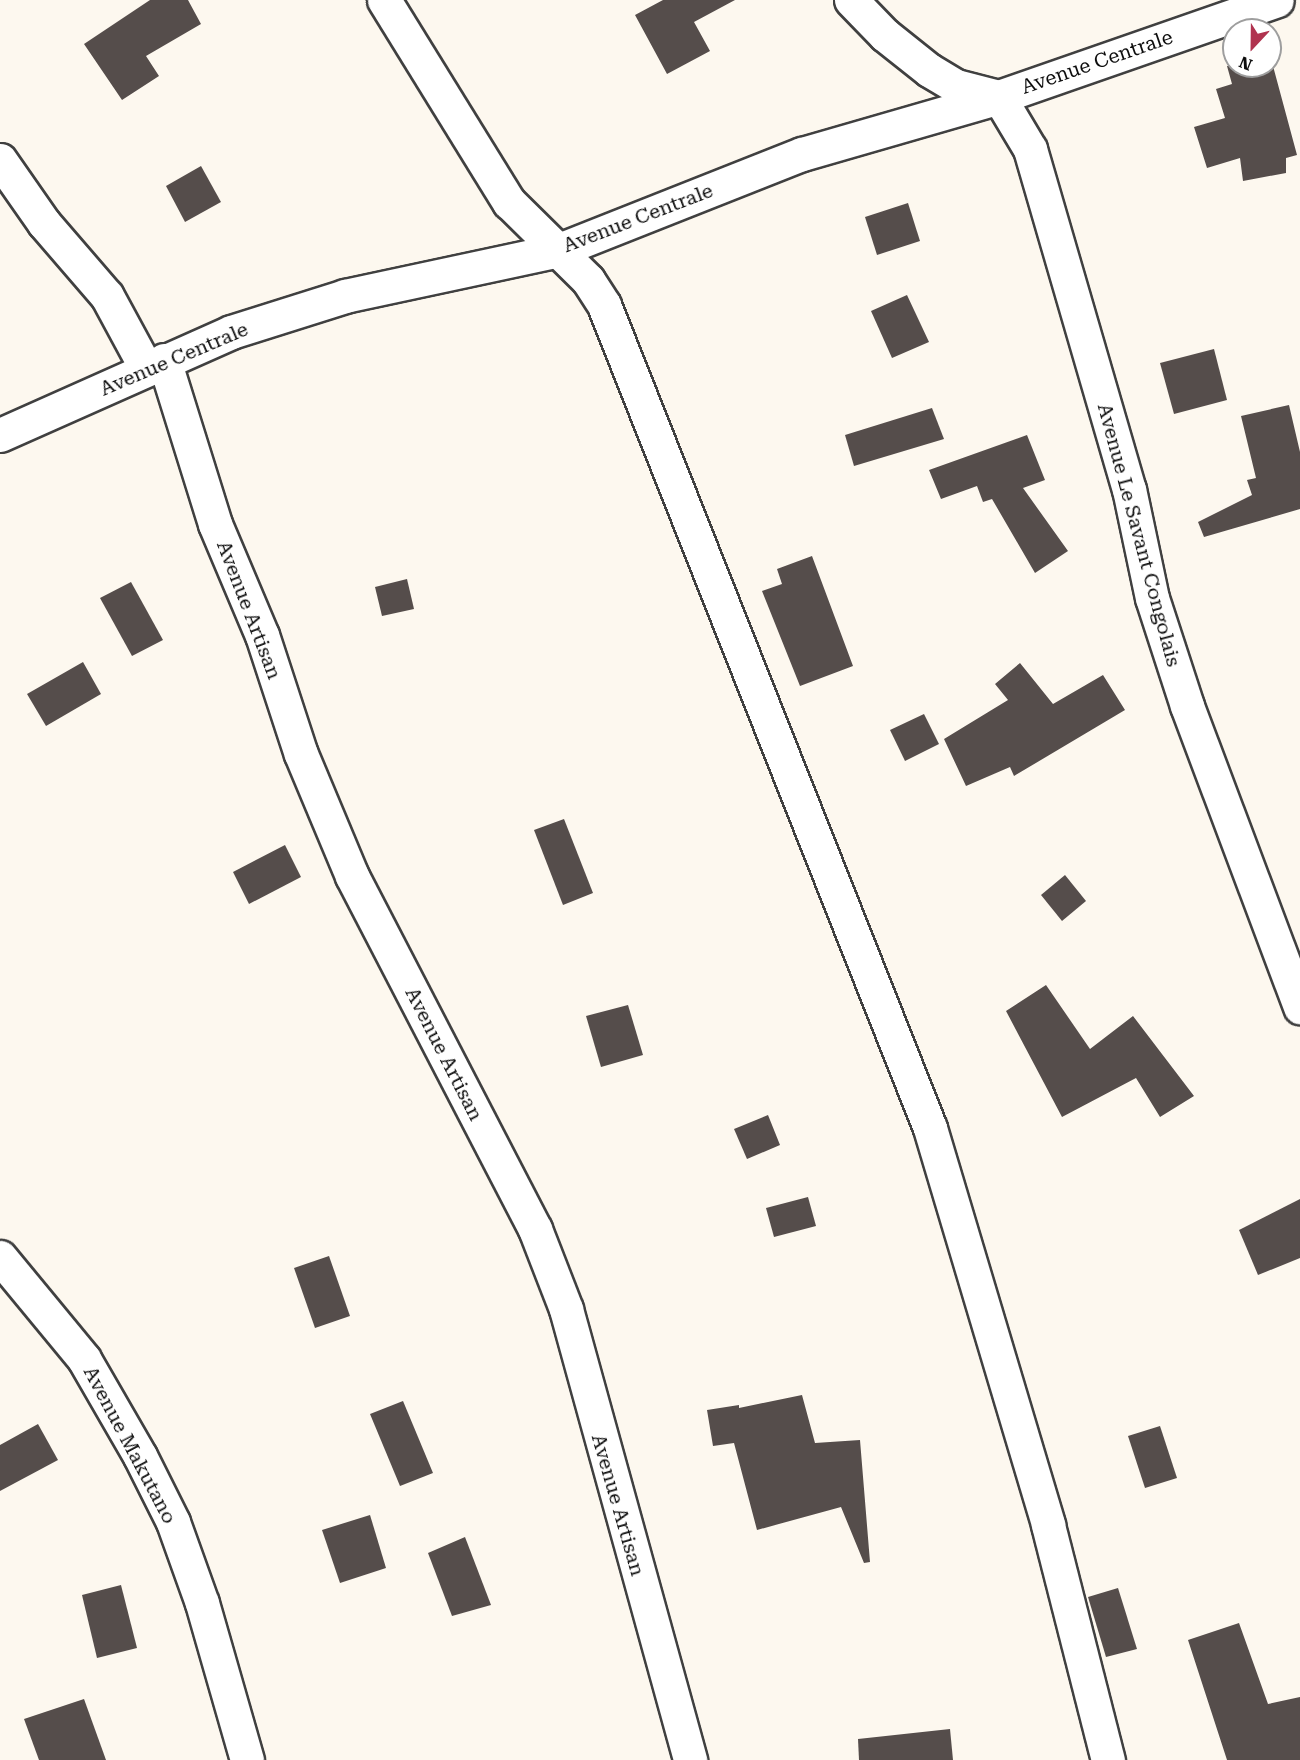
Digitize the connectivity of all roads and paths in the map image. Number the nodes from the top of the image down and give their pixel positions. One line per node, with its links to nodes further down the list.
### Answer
1 (384, 0): 6 (street)
2 (851, 0): 4 (street)
3 (1277, 0): 4 (street, Avenue Centrale)
4 (999, 97): 6 (street, Avenue Centrale); 9 (street, Avenue Le Savant Congolais)
5 (0, 159): 7 (street, Avenue Artisan)
6 (559, 250): 7 (street, Avenue Centrale); 13 (street)
7 (155, 364): 8 (street, Avenue Centrale); 12 (street, Avenue Artisan)
8 (0, 435)
9 (1300, 1007)
10 (0, 1257): 11 (street, Avenue Makutano)
11 (247, 1760)
12 (690, 1760)
13 (1108, 1760)

